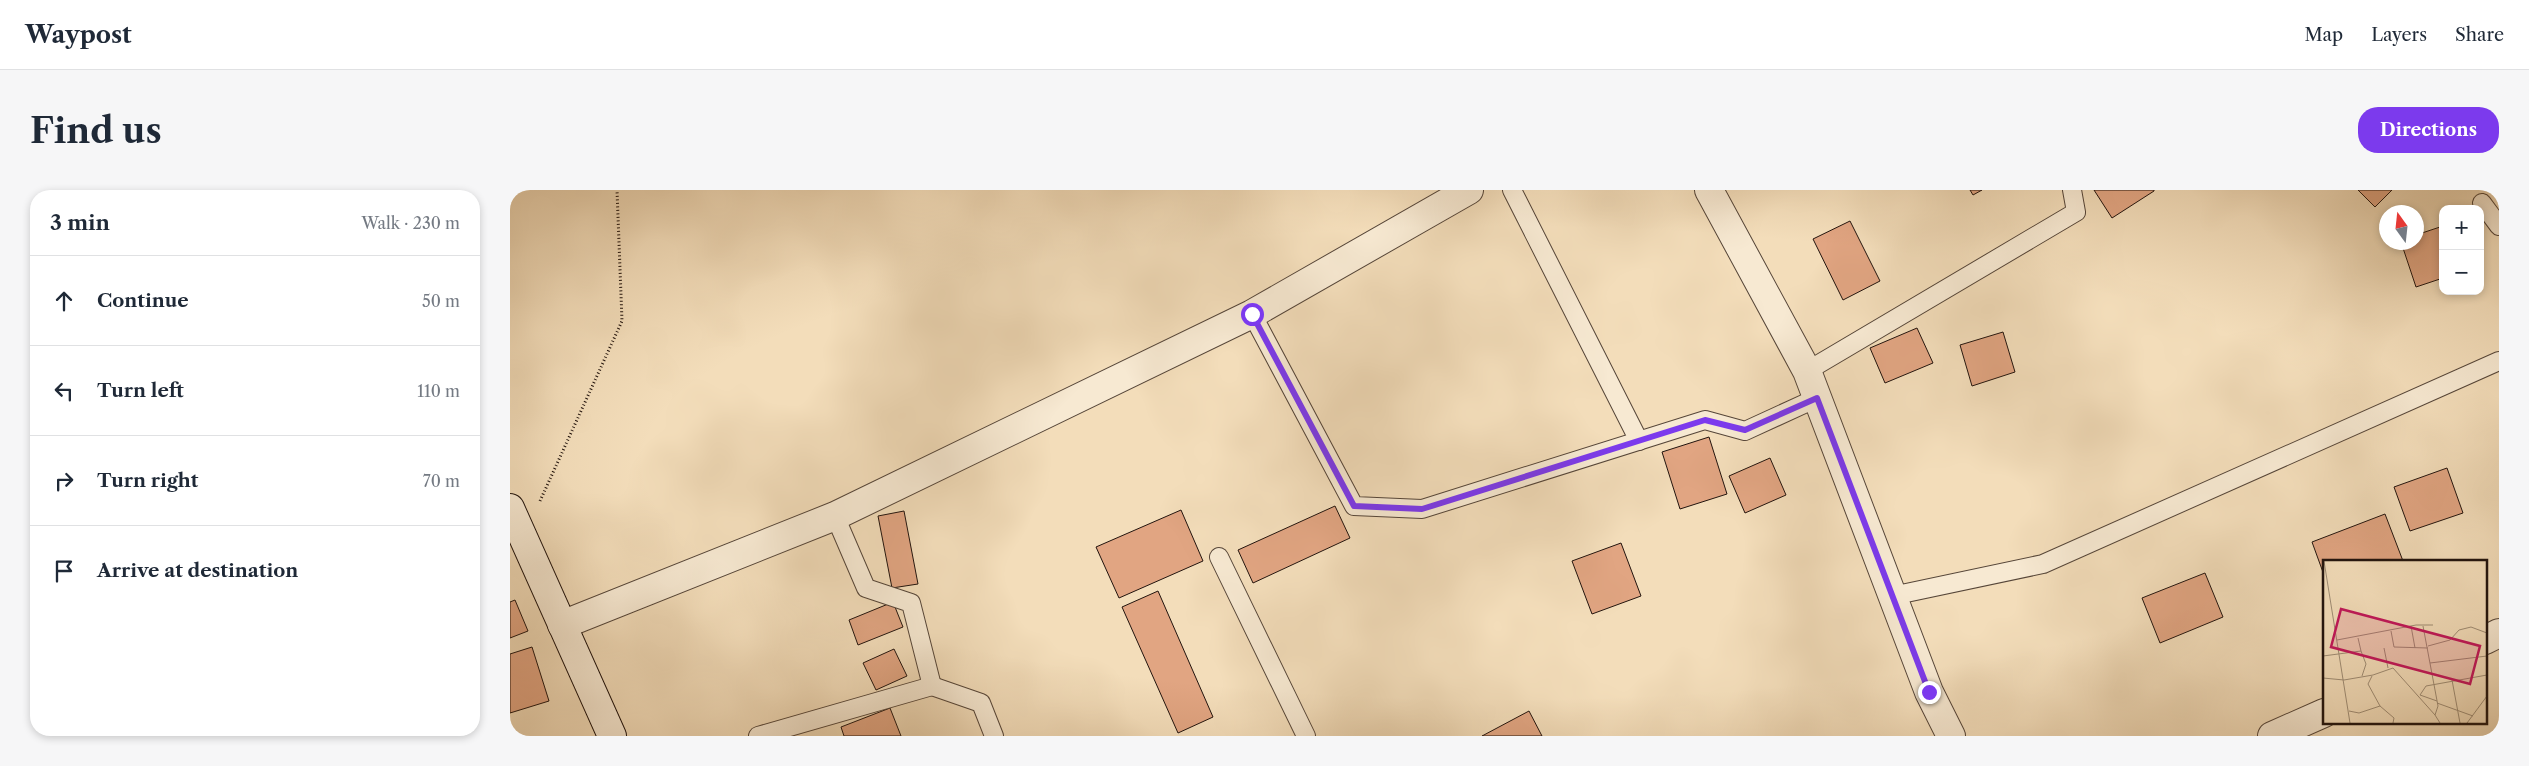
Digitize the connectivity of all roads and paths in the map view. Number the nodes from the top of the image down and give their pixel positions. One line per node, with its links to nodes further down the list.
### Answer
1 (617, 190): 15 (path)
2 (1469, 190): 8 (street)
3 (1512, 190): 12 (lane)
4 (1709, 190): 10 (street)
5 (2072, 190): 10 (lane)
6 (2482, 203): 7 (lane)
7 (2499, 226)
8 (1252, 314): 12 (lane); 14 (street)
9 (2499, 361): 17 (lane)
10 (1807, 371): 11 (street)
11 (1817, 398): 12 (lane); 17 (street)
12 (1639, 441)
13 (510, 508): 15 (street)
14 (835, 516): 18 (street); 21 (lane)
15 (516, 540): 18 (street)
16 (1219, 558): 26 (lane)
17 (1892, 596): 27 (street)
18 (562, 625): 23 (street)
19 (2499, 633): 20 (street)
20 (2486, 640)
21 (932, 686): 24 (lane); 25 (lane)
22 (2323, 713): 28 (street)
23 (612, 736)
24 (758, 736)
25 (994, 736)
26 (1306, 736)
27 (1951, 736)
28 (2272, 736)

